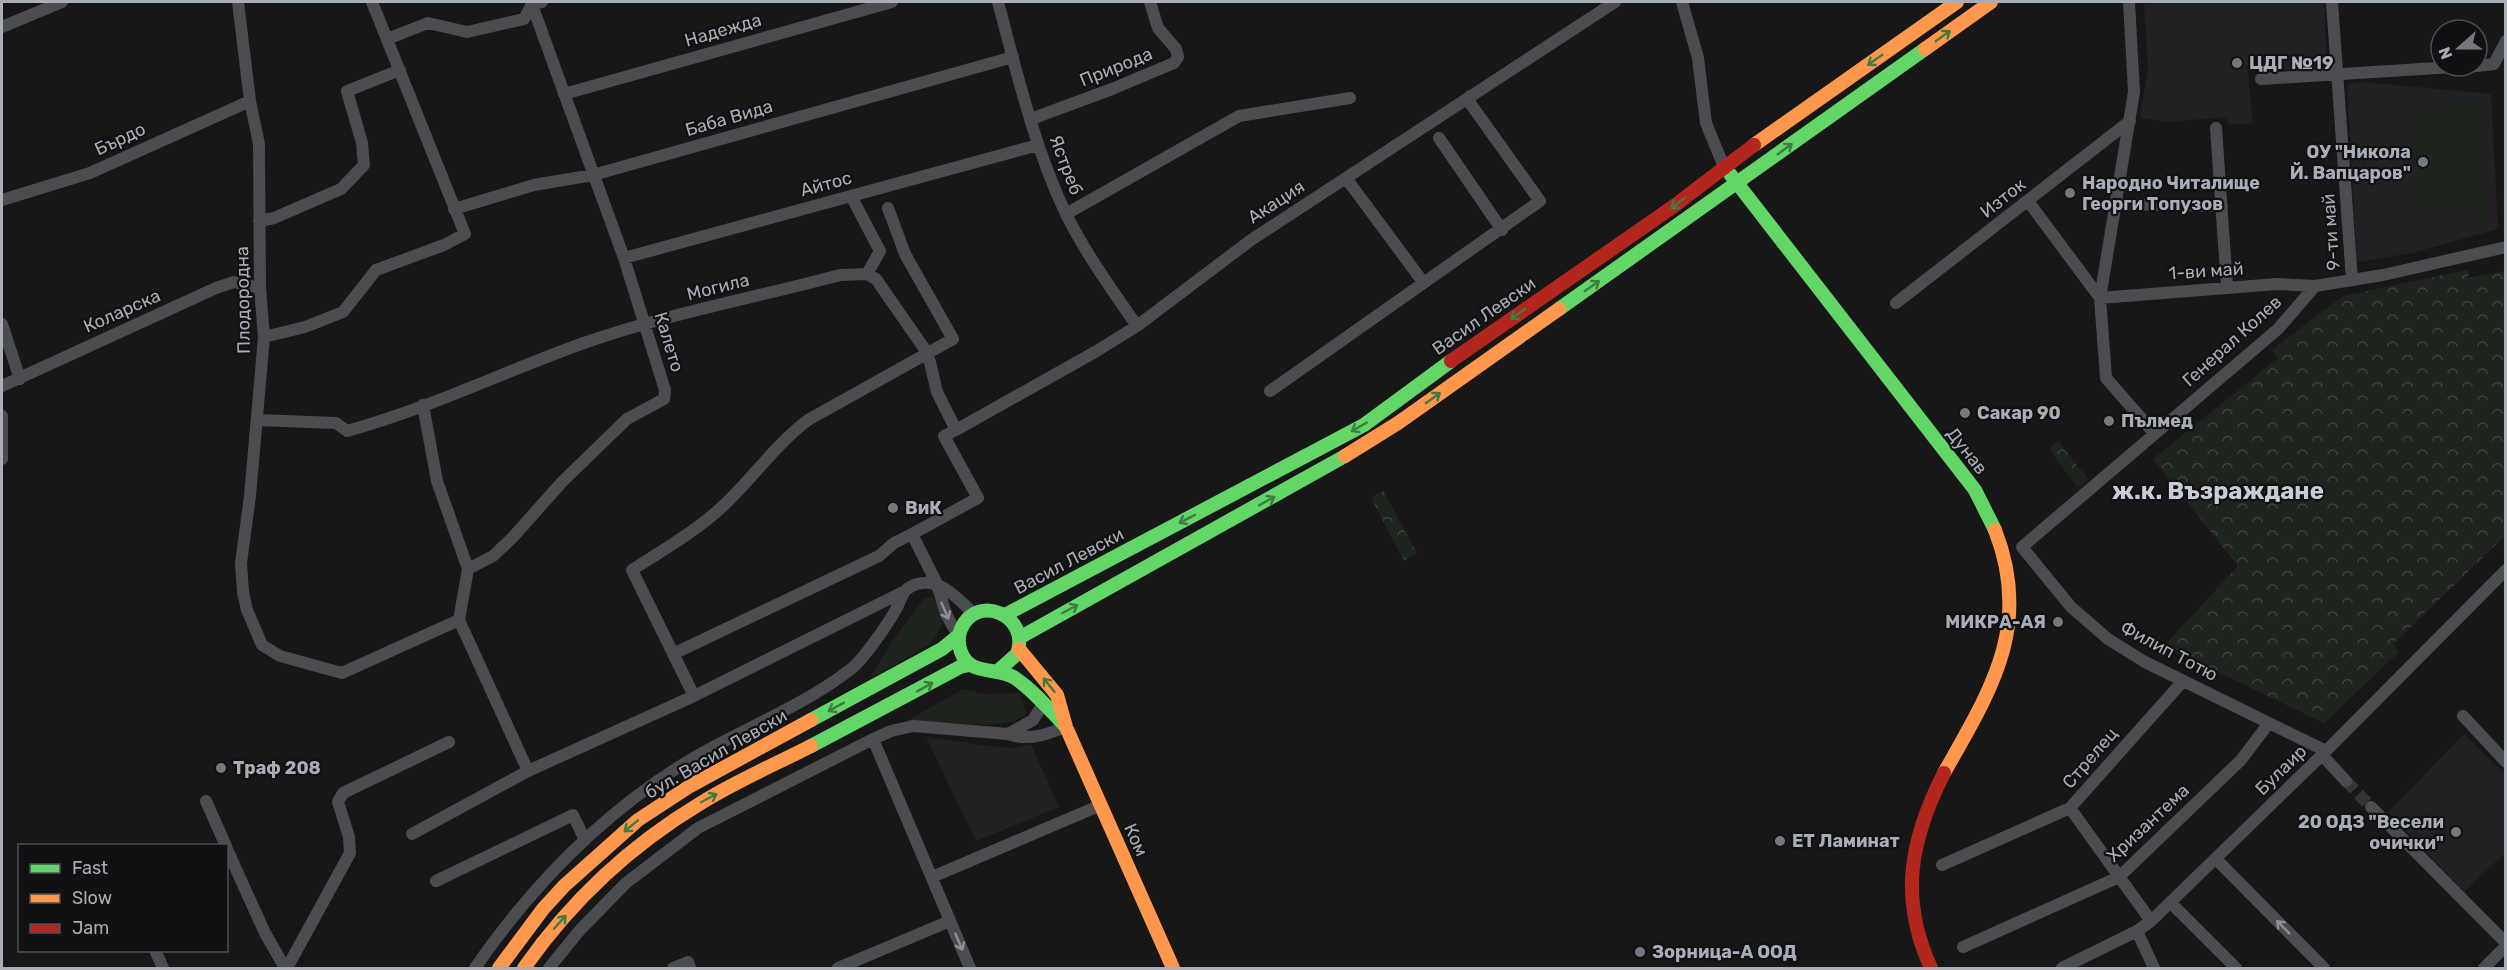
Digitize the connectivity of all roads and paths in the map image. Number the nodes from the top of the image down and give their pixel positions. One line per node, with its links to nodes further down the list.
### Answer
1 (62, 2): 14 (street)
2 (238, 2): 26 (street, Плодородна)
3 (372, 2): 15 (street)
4 (535, 2): 15 (street); 23 (street, Калето)
5 (892, 2): 23 (street, Надежда)
6 (998, 2): 17 (street, Ястреб)
7 (1150, 2): 27 (street, Природа)
8 (1615, 2): 24 (street, Акация)
9 (1682, 2): 32 (street, Дунав)
10 (1957, 2): 32 (main road, Васил Левски, one-way to 32)
11 (1991, 2): 35 (main road, Васил Левски, one-way to 11)
12 (2128, 2): 28 (street)
13 (2332, 2): 21 (street, 9-ти май)
14 (2, 27)
15 (387, 39): 20 (street)
16 (2505, 41): 18 (street)
17 (1013, 57): 27 (street, Ястреб); 33 (street, Баба Вида)
18 (2489, 65)
19 (2429, 69): 21 (street)
20 (400, 70): 42 (street); 44 (street)
21 (2337, 75): 22 (street); 49 (street, 9-ти май)
22 (2261, 79)
23 (564, 94): 33 (street, Калето)
24 (1470, 96): 34 (street, Акация); 45 (street)
25 (1350, 98): 43 (street)
26 (250, 101): 37 (street, Бърдо); 44 (street, Плодородна)
27 (1031, 119): 31 (street, Ястреб)
28 (2130, 121): 38 (street, Изток); 39 (street)
29 (2216, 128): 40 (street)
30 (1439, 138): 45 (street)
31 (1038, 145): 36 (street, Айтос); 43 (street, Ястреб)
32 (1724, 167): 35 (main road, Дунав); 77 (main road, Васил Левски, one-way to 77)
33 (593, 175): 42 (street, Баба Вида); 47 (street, Калето)
34 (1346, 178): 50 (street); 58 (street, Акация)
35 (1737, 183): 80 (main road, Васил Левски, one-way to 35); 128 (main road, Дунав)
36 (851, 196): 47 (street, Айтос); 48 (street)
37 (2, 200)
38 (2028, 201): 54 (street); 55 (street, Изток)
39 (2117, 204): 40 (street); 54 (street)
40 (2222, 206): 52 (street)
41 (888, 208): 60 (street)
42 (454, 209): 59 (street)
43 (1066, 214): 58 (street, Ястреб)
44 (259, 221): 53 (street, Плодородна)
45 (1502, 230): 50 (street)
46 (2504, 245): 49 (street)
47 (624, 258): 56 (street, Калето)
48 (867, 274): 56 (street, Могила); 60 (street)
49 (2352, 280): 51 (street)
50 (1423, 282): 63 (street)
51 (2315, 286): 52 (street, 1-ви май); 68 (street, Генерал Колев)
52 (2227, 287): 54 (street, 1-ви май)
53 (260, 288): 59 (street, Плодородна); 61 (street, Коларска)
54 (2100, 298): 68 (street)
55 (1896, 303)
56 (645, 323): 64 (street, Могила); 72 (street, Калето)
57 (2, 324): 61 (street)
58 (1137, 326): 67 (street, Акация)
59 (264, 337): 66 (street, Плодородна)
60 (928, 354): 67 (street); 81 (street)
61 (20, 379): 62 (street, Коларска)
62 (2, 386)
63 (1270, 391)
64 (423, 405): 66 (street, Могила); 72 (street)
65 (2, 416): 69 (street)
66 (257, 420): 78 (street, Плодородна)
67 (956, 430): 70 (street)
68 (2155, 434): 71 (street, Генерал Колев)
69 (2, 459)
70 (912, 534): 74 (street); 81 (street)
71 (2022, 546): 84 (street, Филип Тотю)
72 (468, 569): 78 (street)
73 (2505, 570): 93 (street, Булаир)
74 (937, 584): 75 (street); 76 (street); 79 (street, one-way to 79)
75 (905, 591): 85 (street); 102 (street)
76 (974, 614): 77 (main road); 79 (main road)
77 (1005, 615): 80 (main road)
78 (459, 620): 95 (street)
79 (958, 636): 82 (main road); 120 (main road, бул. Васил Левски, one-way to 120)
80 (1019, 644): 83 (main road); 89 (main road, one-way to 80)
81 (673, 654): 85 (street)
82 (969, 665): 83 (main road); 121 (main road, бул. Васил Левски, one-way to 82)
83 (999, 670): 86 (main road)
84 (2183, 681): 88 (street, Филип Тотю); 100 (street, Стрелец)
85 (694, 696): 95 (street)
86 (1044, 704): 89 (main road); 90 (street)
87 (2463, 716): 94 (street)
88 (2269, 723): 93 (street, Филип Тотю); 108 (street, Хризантема)
89 (1066, 727): 90 (street); 98 (main road, Ком)
90 (1008, 734): 91 (street)
91 (873, 739): 107 (street); 122 (street)
92 (448, 742): 118 (street)
93 (2324, 753): 96 (street); 105 (street, Булаир)
94 (2505, 762)
95 (528, 771): 101 (street)
96 (2346, 781)
97 (206, 801): 103 (street)
98 (1101, 805): 107 (street); 127 (main road, Ком)
99 (2371, 807): 114 (street)
100 (2070, 808): 106 (street, Стрелец); 108 (street)
101 (412, 834)
102 (585, 840): 109 (street); 119 (street)
103 (225, 844)
104 (228, 850): 118 (street)
105 (2216, 859): 110 (street, Булаир); 132 (street, one-way to 105)
106 (1942, 865)
107 (932, 877): 111 (street)
108 (2119, 877): 112 (street); 115 (street, Хризантема)
109 (436, 881)
110 (2171, 903): 112 (street, Булаир); 131 (street)
111 (950, 921): 125 (street); 126 (street, one-way to 126)
112 (2151, 921): 113 (street, Булаир)
113 (2137, 931): 129 (street, Булаир); 130 (street)
114 (2505, 944): 133 (street)
115 (1963, 946)
116 (155, 952): 117 (street)
117 (163, 969)
118 (286, 969)
119 (475, 969)
120 (499, 969)
121 (524, 969)
122 (549, 969)
123 (673, 969): 124 (street)
124 (690, 969)
125 (838, 969)
126 (970, 969)
127 (1173, 969)
128 (1931, 969)
129 (2062, 969)
130 (2154, 969)
131 (2236, 969)
132 (2324, 969)
133 (2484, 969)

